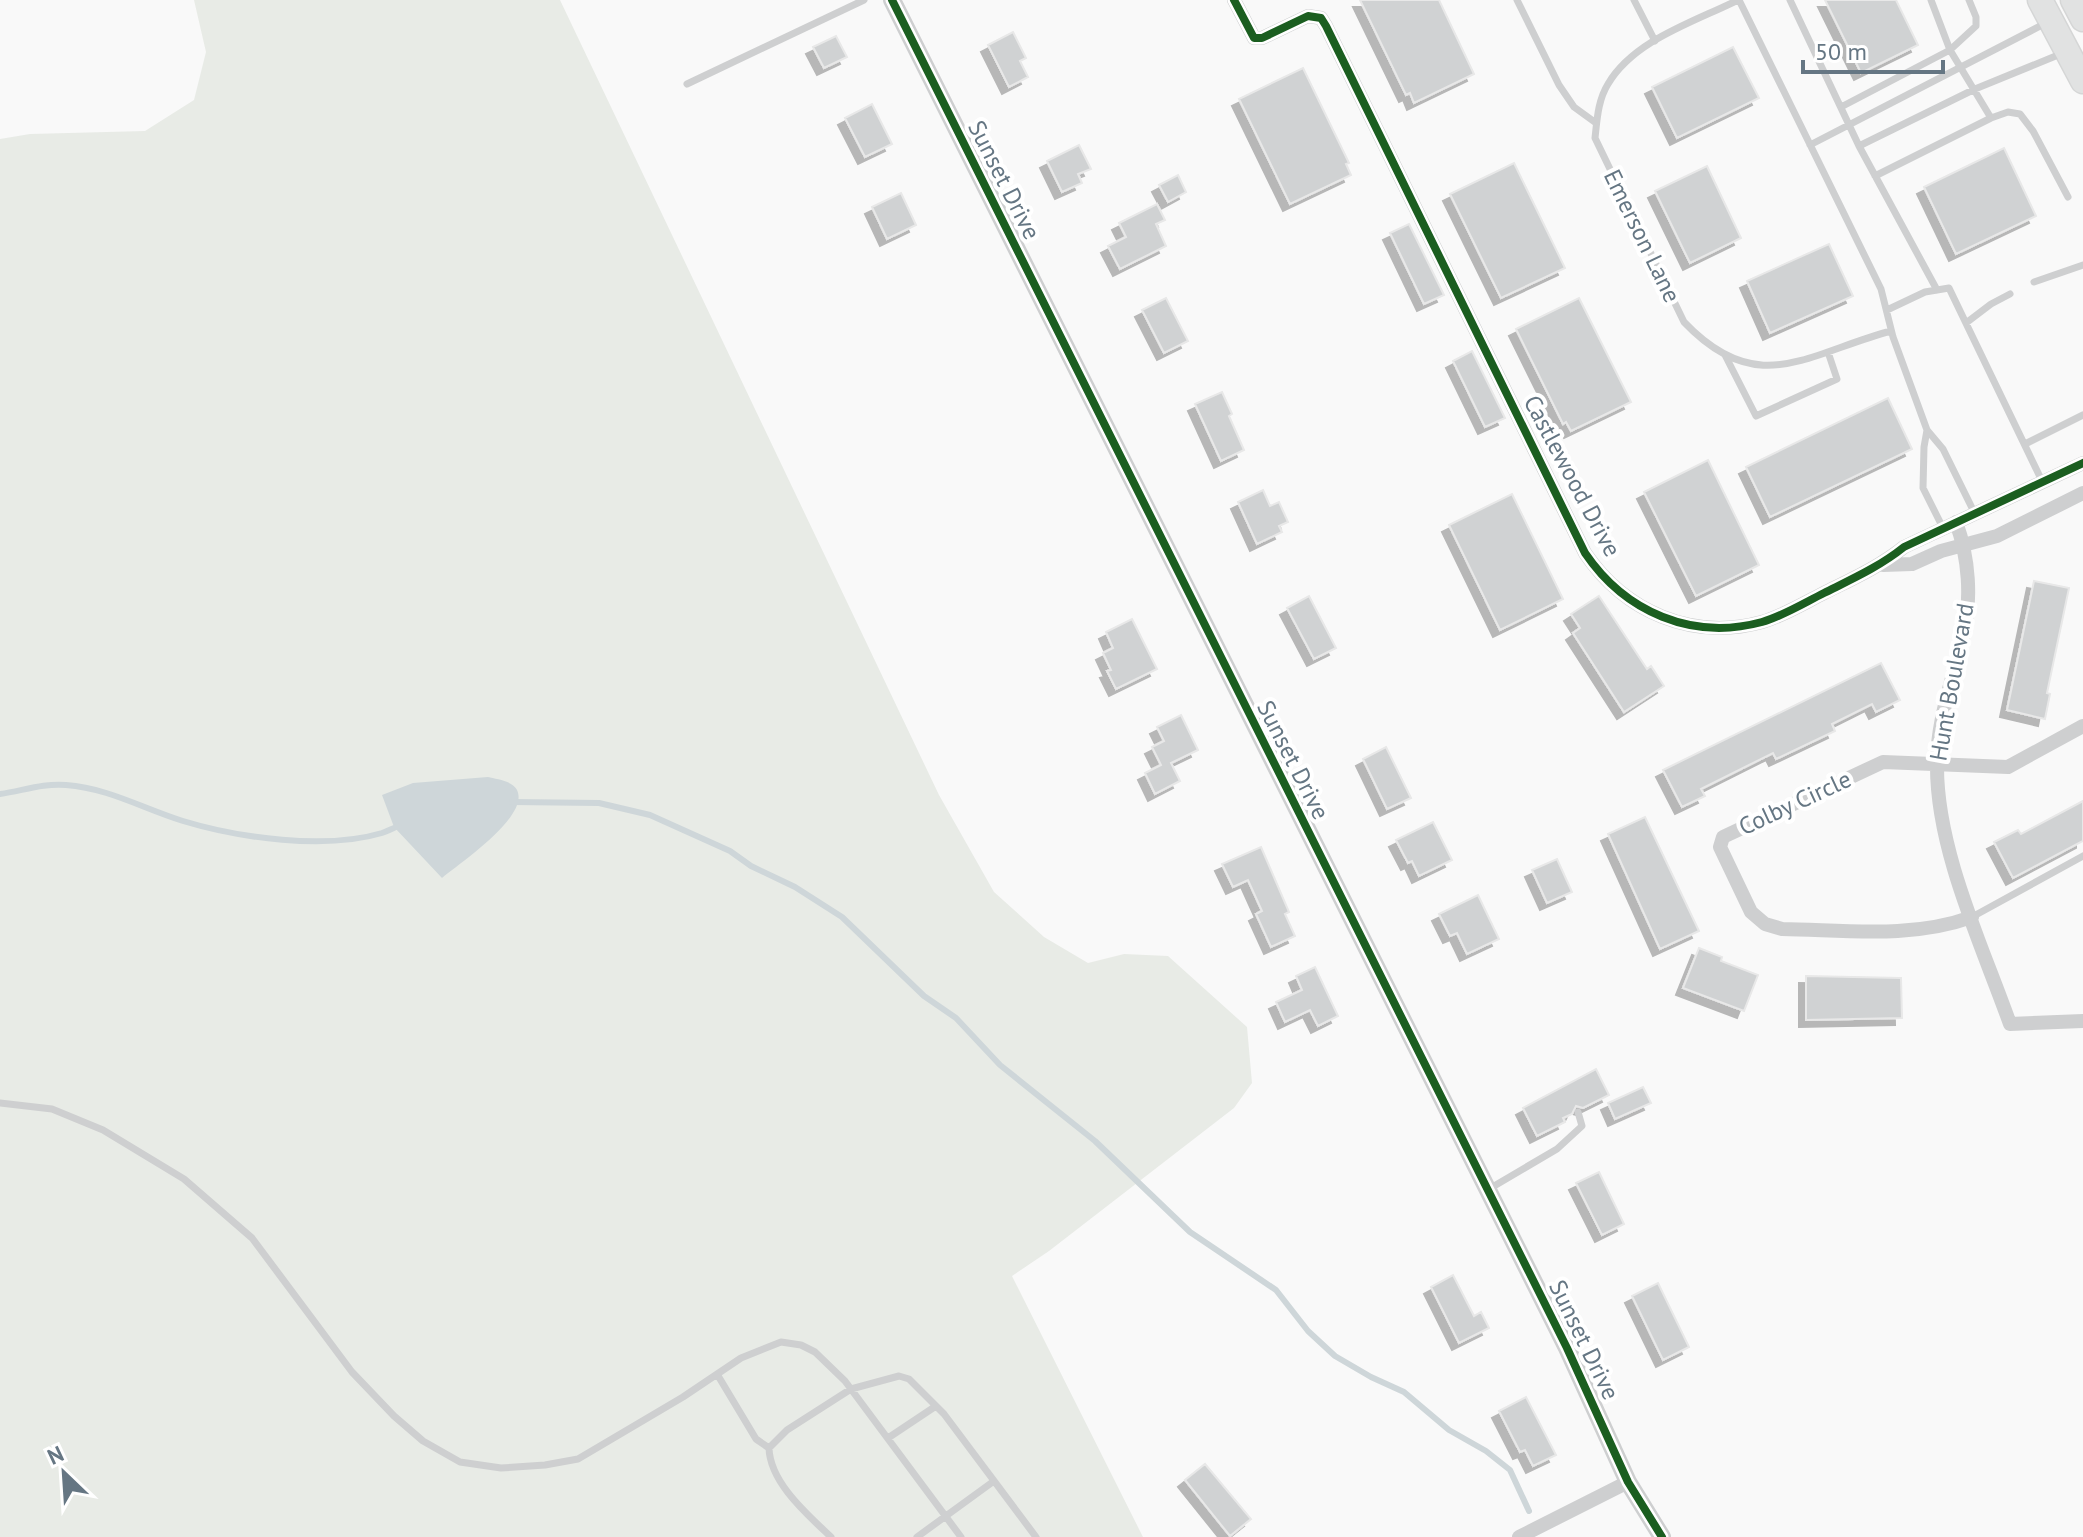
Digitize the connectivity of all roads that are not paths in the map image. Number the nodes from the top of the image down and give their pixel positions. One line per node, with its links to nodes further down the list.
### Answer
1 (864, 0): 18 (lane)
2 (892, 0): 54 (street, Sunset Drive)
3 (1234, 0): 46 (street, Castlewood Drive)
4 (1517, 0): 22 (lane)
5 (1634, 0): 13 (lane)
6 (1739, 0): 13 (lane); 24 (lane)
7 (1790, 0): 20 (lane)
8 (1931, 0): 14 (lane)
9 (1969, 0): 14 (lane)
10 (2073, 0): 12 (highway)
11 (2046, 10): 15 (highway); 16 (lane)
12 (2083, 19)
13 (1655, 41): 22 (lane)
14 (1950, 50): 16 (lane); 20 (lane)
15 (2068, 51): 17 (highway); 19 (lane)
16 (1961, 68): 19 (lane); 23 (lane)
17 (2083, 81)
18 (687, 84)
19 (1975, 89): 21 (lane); 25 (lane)
20 (1841, 107): 23 (lane)
21 (1991, 118): 26 (lane); 27 (lane)
22 (1596, 123): 36 (lane, Emerson Lane)
23 (1849, 126): 24 (lane); 25 (lane)
24 (1810, 145): 32 (lane)
25 (1859, 146): 26 (lane)
26 (1875, 176): 30 (lane)
27 (2068, 197)
28 (2083, 265): 29 (lane)
29 (2034, 282)
30 (1937, 290): 32 (lane); 33 (lane)
31 (2010, 294): 33 (lane)
32 (1887, 310): 34 (lane)
33 (1966, 323): 39 (lane)
34 (1891, 331): 35 (lane, Emerson Lane); 38 (lane)
35 (1828, 352): 36 (lane, Emerson Lane); 36 (lane)
36 (1725, 354)
37 (2083, 415): 39 (lane)
38 (1927, 430): 43 (lane); 44 (lane)
39 (2025, 444): 41 (lane)
40 (2083, 463): 41 (street, Castlewood Drive)
41 (2043, 483): 43 (street, Castlewood Drive)
42 (2083, 493): 45 (street, Castlewood Drive)
43 (1975, 514): 44 (street, Castlewood Drive)
44 (1950, 525): 45 (street, Hunt Boulevard); 46 (street, Castlewood Drive)
45 (1964, 545): 46 (street, Castlewood Drive); 48 (street, Hunt Boulevard)
46 (1882, 565)
47 (2083, 726): 48 (street, Colby Circle)
48 (1936, 764): 50 (street, Hunt Boulevard); 50 (street, Colby Circle)
49 (2083, 856): 50 (lane)
50 (1972, 917): 51 (street, Hunt Boulevard)
51 (2083, 1021)
52 (0, 1103): 55 (lane)
53 (1578, 1112): 54 (lane)
54 (1487, 1190): 61 (street, Sunset Drive)
55 (717, 1374): 56 (lane); 59 (lane)
56 (851, 1389): 57 (lane); 58 (lane); 59 (lane)
57 (936, 1406): 58 (lane); 60 (lane)
58 (888, 1438): 62 (lane)
59 (769, 1448): 63 (lane)
60 (994, 1481): 62 (lane); 66 (lane)
61 (1628, 1482): 67 (street); 68 (street, Sunset Drive)
62 (945, 1515): 64 (lane); 65 (lane)
63 (831, 1537)
64 (917, 1537)
65 (961, 1537)
66 (1036, 1537)
67 (1519, 1537)
68 (1662, 1537)

